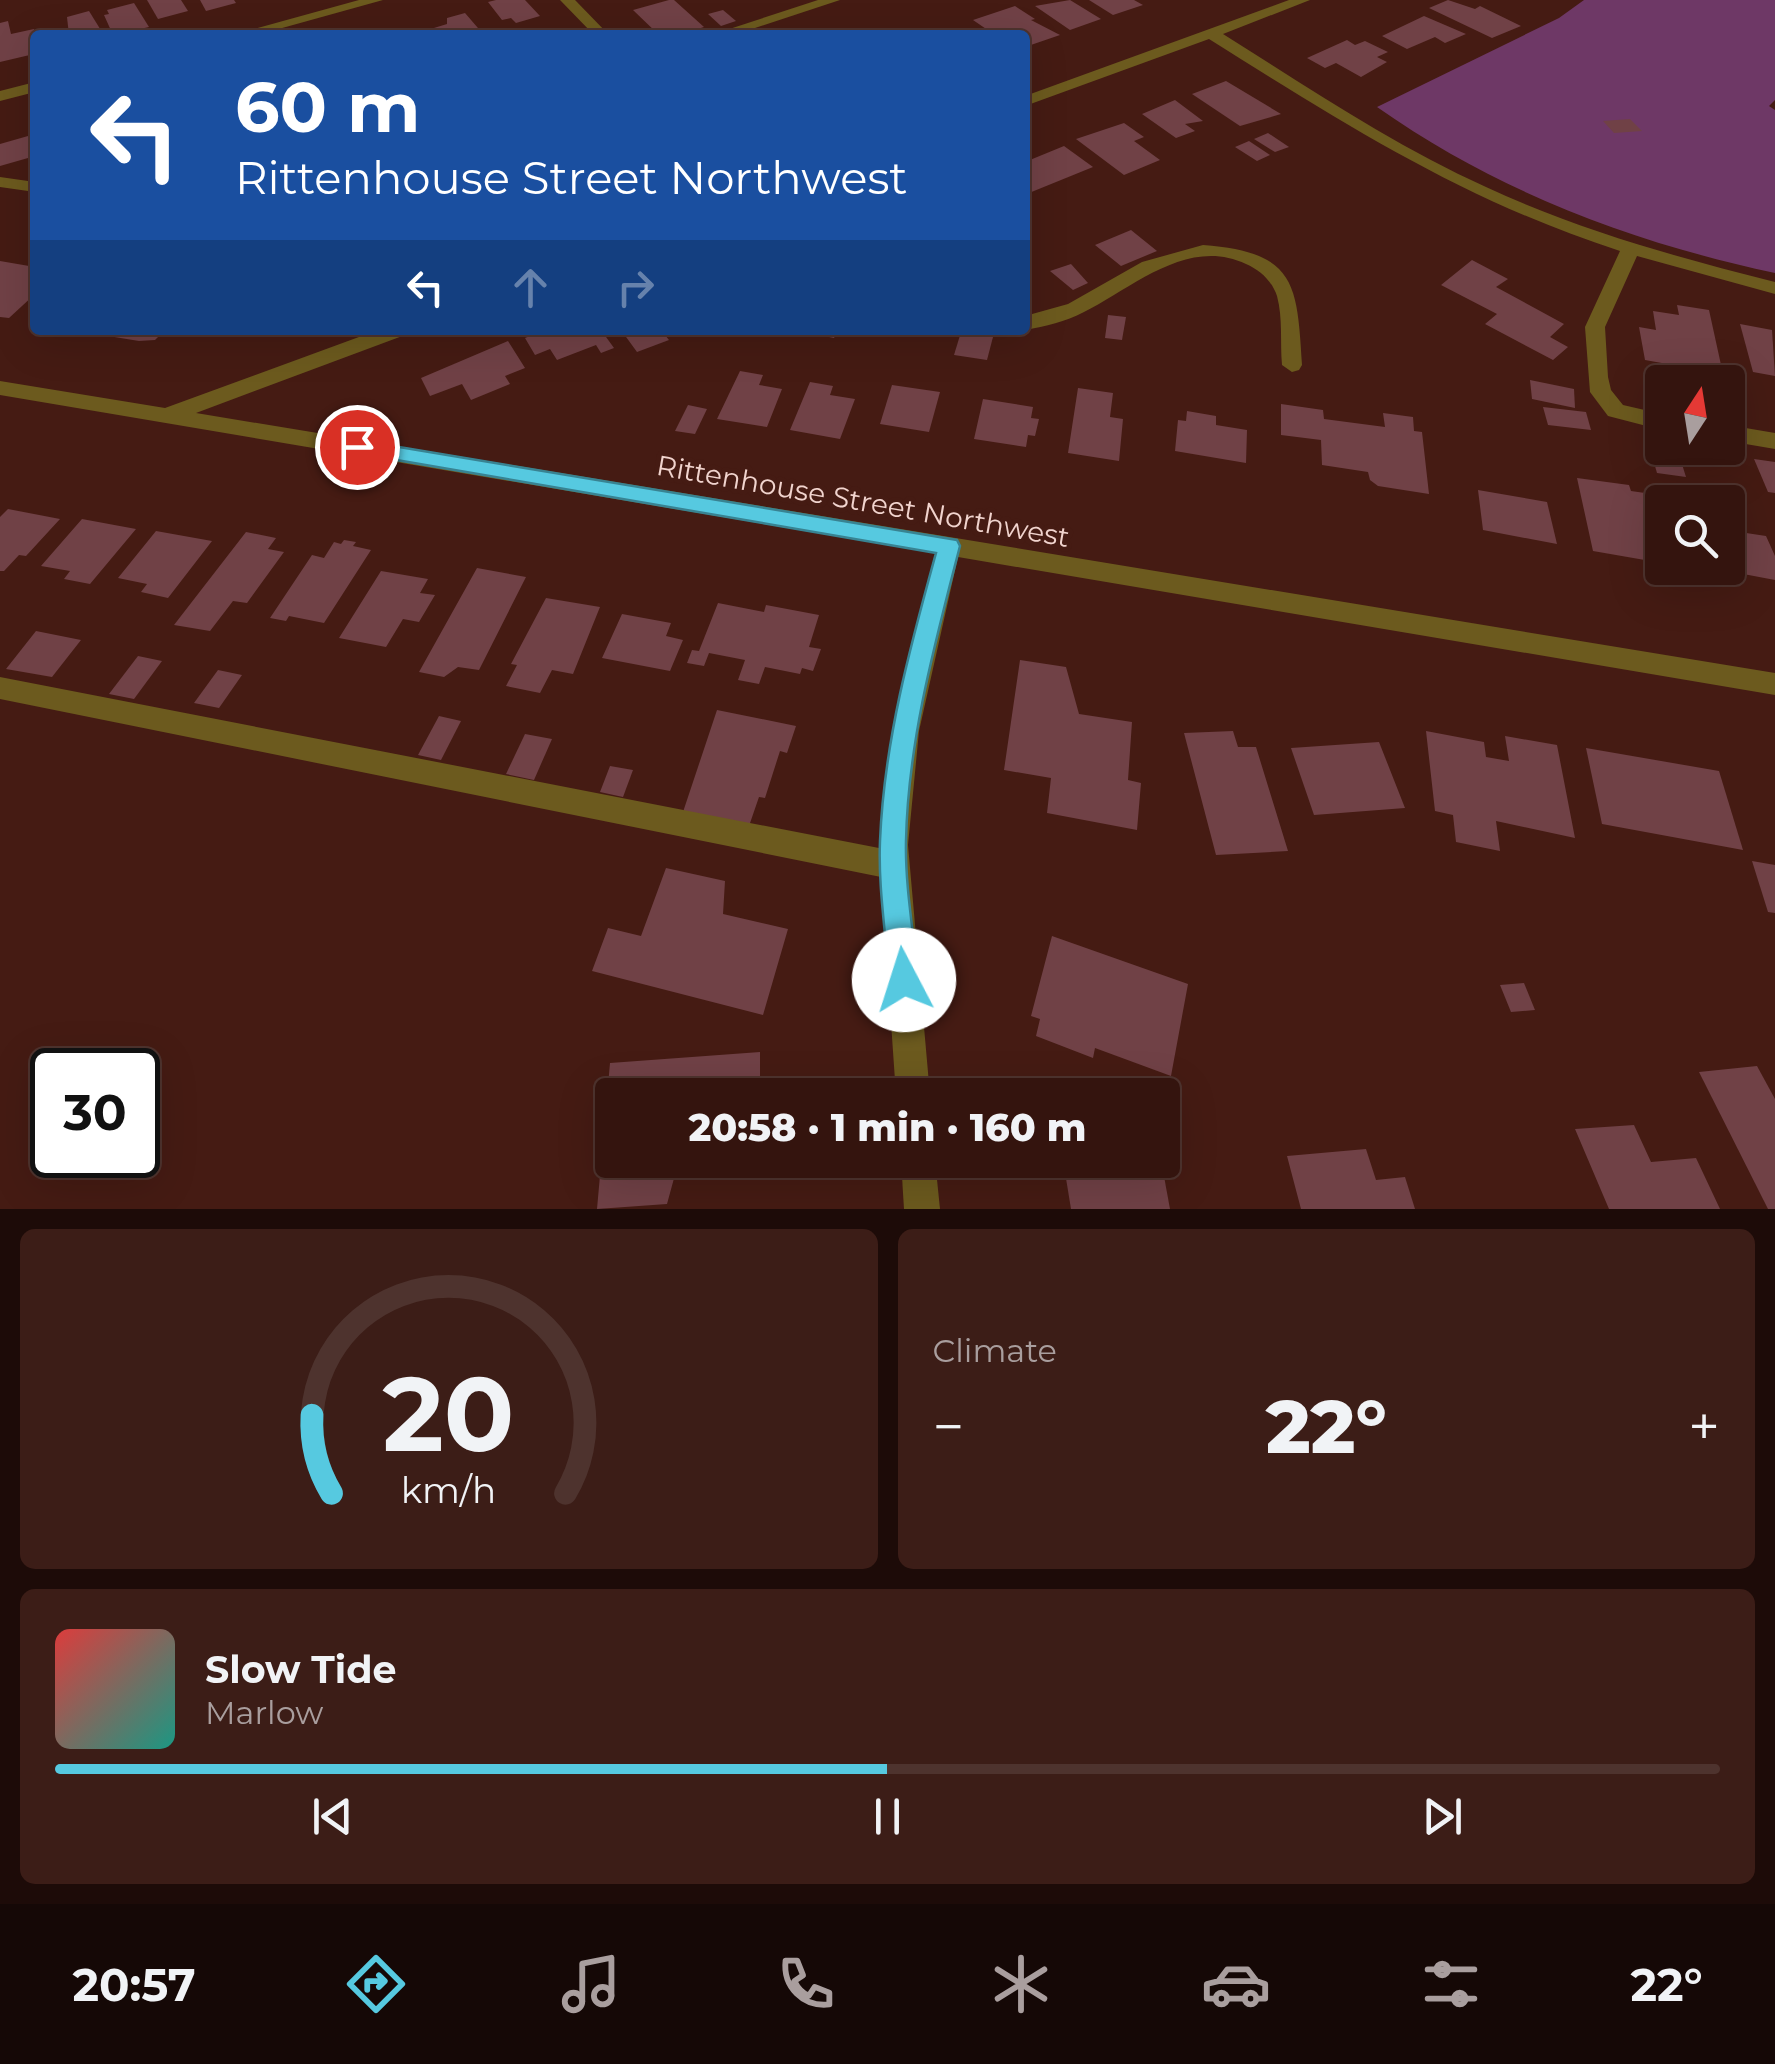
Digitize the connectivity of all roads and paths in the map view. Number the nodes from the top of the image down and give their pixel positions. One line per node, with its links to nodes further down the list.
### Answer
1 (376, 0): 5 (street)
2 (568, 0): 6 (street)
3 (833, 0): 7 (street)
4 (1303, 0): 8 (street)
5 (259, 30)
6 (597, 30)
7 (734, 30)
8 (1210, 34): 11 (street); 14 (street)
9 (30, 88): 10 (street)
10 (0, 96)
11 (1030, 98)
12 (0, 182): 13 (street)
13 (30, 186)
14 (1630, 250): 15 (street); 21 (street)
15 (1775, 288)
16 (1030, 322): 18 (street)
17 (384, 335): 20 (street)
18 (1292, 365)
19 (0, 388): 20 (street, Rittenhouse Street Northwest)
20 (166, 415): 24 (street, Rittenhouse Street Northwest)
21 (1645, 418)
22 (1745, 436): 23 (street)
23 (1775, 442)
24 (949, 546): 25 (street, Rittenhouse Street Northwest); 27 (street)
25 (1775, 684)
26 (0, 688): 27 (street)
27 (894, 864): 28 (street)
28 (912, 1078)
29 (919, 1178): 30 (street)
30 (922, 1209)

